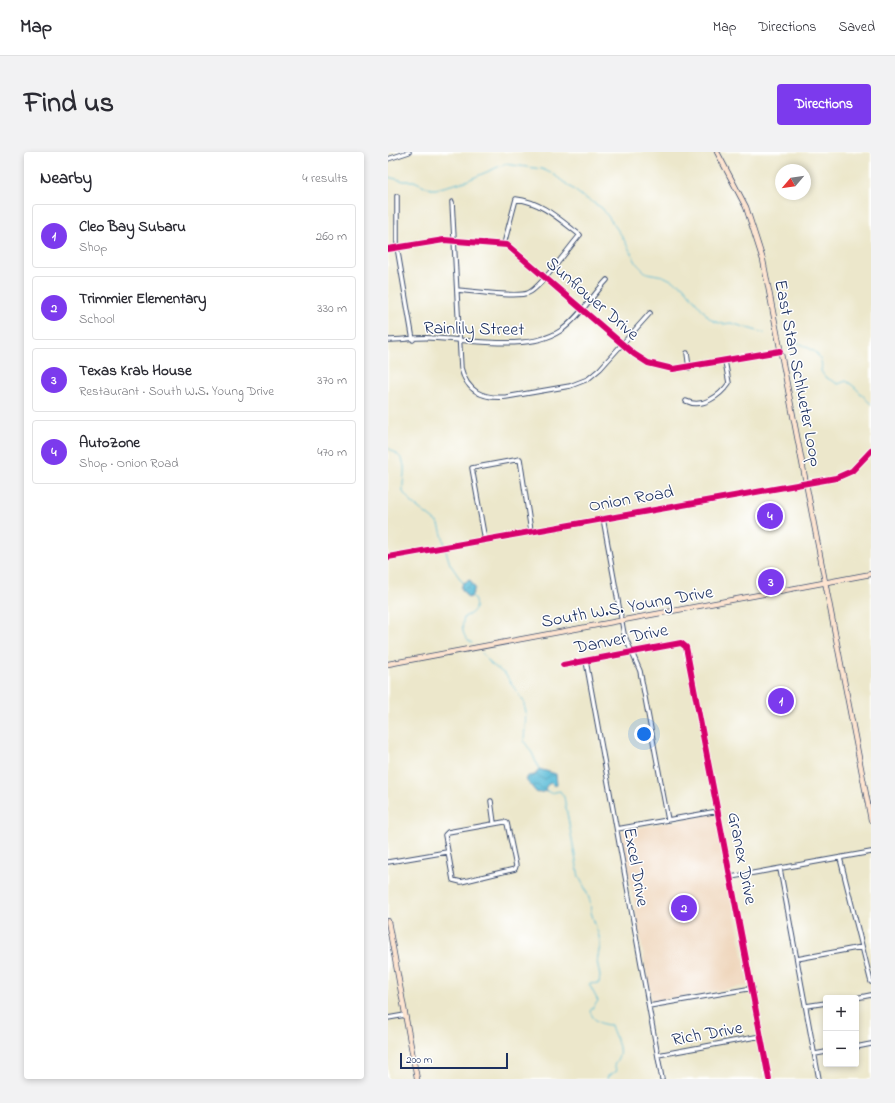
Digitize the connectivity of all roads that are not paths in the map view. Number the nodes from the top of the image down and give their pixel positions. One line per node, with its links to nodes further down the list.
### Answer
1 (409, 152): 3 (street)
2 (716, 152): 19 (main road, East Stan Schlueter Loop)
3 (388, 159)
4 (397, 196): 8 (street)
5 (452, 202): 6 (street)
6 (454, 240): 7 (street, Sunflower Drive); 8 (street, Sunflower Drive); 12 (street)
7 (504, 244): 10 (street, Sunflower Drive); 10 (street)
8 (397, 247): 9 (street, Sunflower Drive); 16 (street)
9 (388, 249)
10 (545, 277): 12 (street); 13 (street, Sunflower Drive)
11 (607, 280): 13 (street, Rainlily Street)
12 (456, 290): 17 (street)
13 (582, 309): 17 (street, Rainlily Street); 18 (street, Sunflower Drive)
14 (650, 313): 18 (street)
15 (388, 340): 16 (street, Rainlily Street)
16 (413, 340): 17 (street, Rainlily Street)
17 (459, 340): 18 (street)
18 (623, 344): 22 (street, Sunflower Drive)
19 (780, 351): 21 (street, Sunflower Drive); 25 (main road, East Stan Schlueter Loop)
20 (687, 353): 22 (street)
21 (725, 361): 22 (street, Sunflower Drive); 23 (street)
22 (689, 368)
23 (686, 401)
24 (871, 451): 25 (street, Onion Road)
25 (806, 483): 26 (street, Onion Road); 31 (main road, East Stan Schlueter Loop)
26 (603, 518): 27 (street, Onion Road); 32 (street)
27 (532, 531): 28 (street, Onion Road); 28 (street)
28 (485, 540): 29 (street, Onion Road)
29 (388, 557)
30 (871, 574): 31 (main road, South W.S. Young Drive)
31 (826, 583): 32 (main road, South W.S. Young Drive); 41 (main road, East Stan Schlueter Loop)
32 (621, 622): 34 (street); 36 (main road, South W.S. Young Drive)
33 (685, 644): 34 (street, Danver Drive); 39 (street, Granex Drive)
34 (632, 652): 35 (street, Danver Drive); 40 (street)
35 (586, 660): 37 (street, Danver Drive); 43 (street, Excel Drive)
36 (388, 664)
37 (563, 664)
38 (491, 801): 42 (street)
39 (718, 811): 40 (street); 49 (street, Granex Drive)
40 (668, 820): 43 (street)
41 (871, 820)
42 (494, 823): 44 (street); 44 (street)
43 (617, 829): 58 (street, Excel Drive)
44 (448, 852): 47 (street)
45 (871, 852): 46 (street)
46 (840, 858): 48 (street); 51 (street)
47 (388, 862)
48 (780, 869): 49 (street); 52 (street)
49 (731, 877): 54 (street, Granex Drive)
50 (388, 921): 60 (main road)
51 (862, 947): 52 (street); 53 (street)
52 (797, 959): 59 (street)
53 (871, 982)
54 (753, 988): 58 (street); 62 (street, Granex Drive)
55 (871, 996): 56 (street)
56 (859, 998)
57 (823, 1003): 59 (street)
58 (649, 1006): 67 (street, Excel Drive)
59 (806, 1006): 66 (street)
60 (405, 1015): 61 (street); 68 (main road)
61 (388, 1018)
62 (761, 1036): 67 (street, Rich Drive); 70 (street, Granex Drive)
63 (871, 1044): 64 (street)
64 (859, 1046)
65 (823, 1053): 66 (street)
66 (815, 1054): 71 (street)
67 (658, 1055): 69 (street, Excel Drive)
68 (417, 1079)
69 (662, 1079)
70 (769, 1079)
71 (820, 1079)

